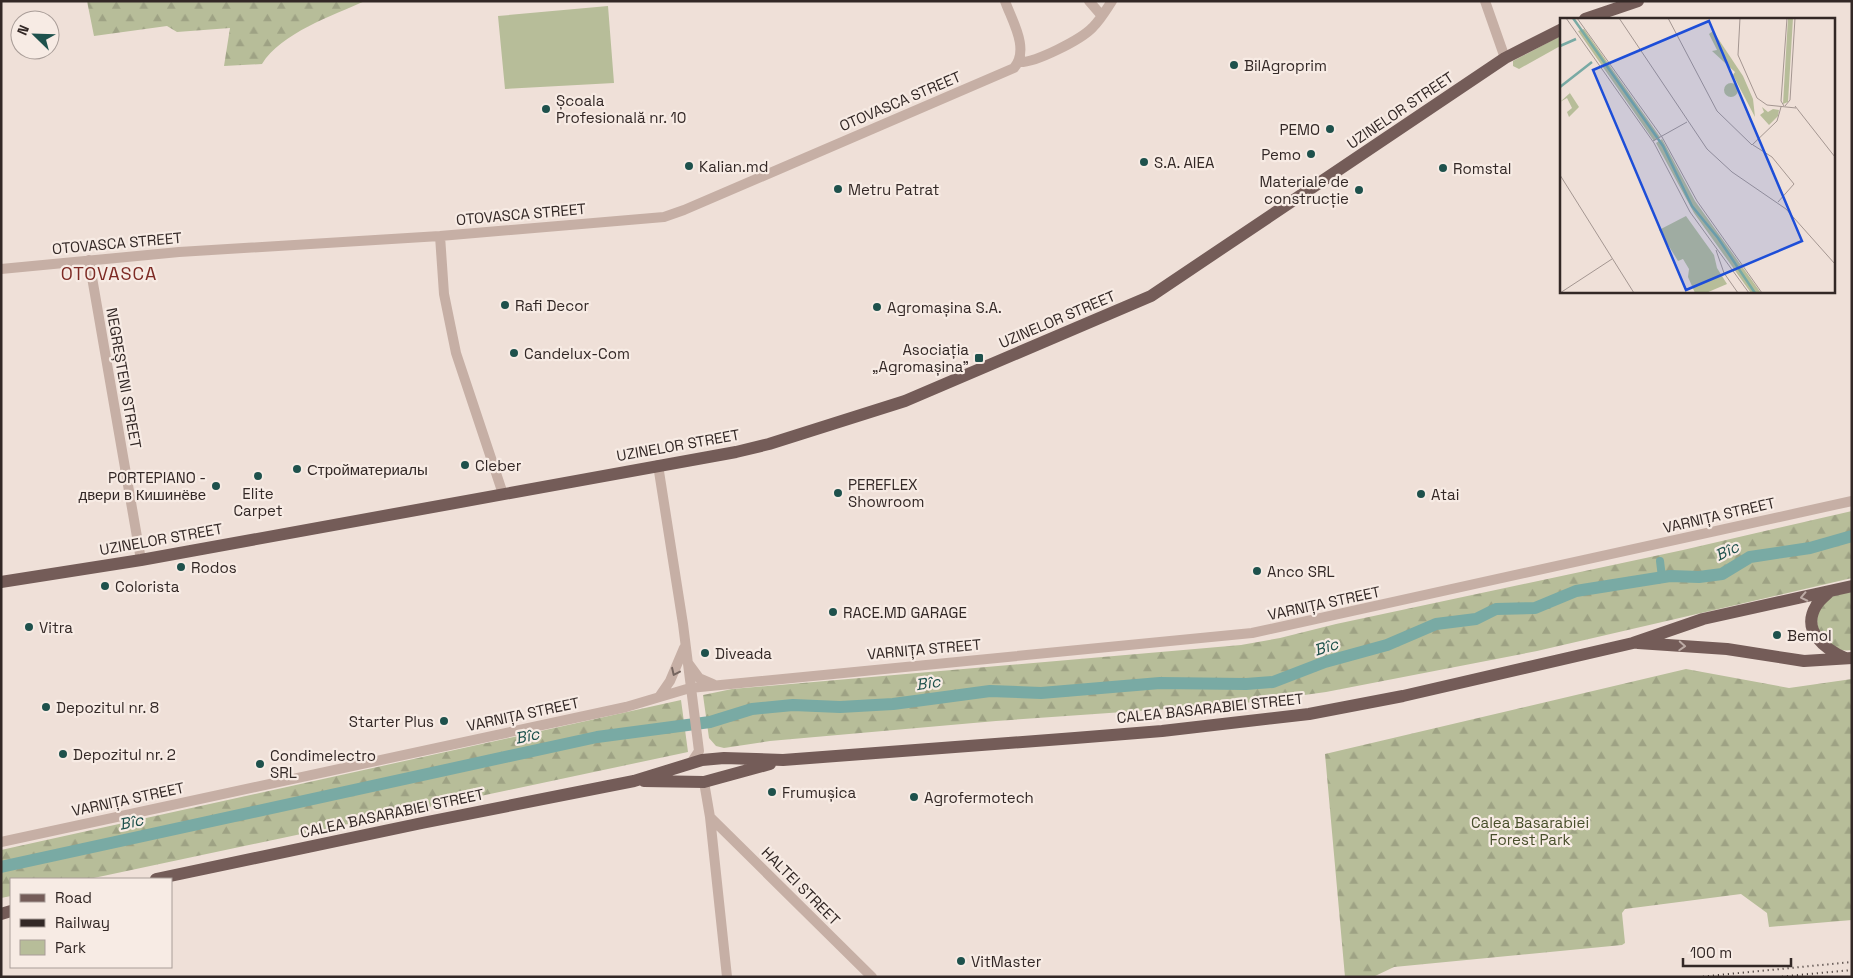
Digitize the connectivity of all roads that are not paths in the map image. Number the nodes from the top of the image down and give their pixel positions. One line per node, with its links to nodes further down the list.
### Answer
1 (1005, 1): 10 (street)
2 (1088, 1): 6 (street)
3 (1112, 1): 6 (street, OTOVASCA STREET)
4 (1485, 1): 9 (street)
5 (1638, 1): 7 (main road)
6 (1102, 16): 10 (street, OTOVASCA STREET)
7 (1588, 18)
8 (1560, 30): 9 (main road, UZINELOR STREET)
9 (1505, 58): 14 (main road, UZINELOR STREET)
10 (1016, 65): 11 (street, OTOVASCA STREET)
11 (440, 236): 12 (street, OTOVASCA STREET); 15 (street)
12 (89, 260): 13 (street, OTOVASCA STREET); 17 (street, NEGREȘTENI STREET)
13 (1, 269)
14 (658, 465): 15 (main road, UZINELOR STREET); 22 (street)
15 (503, 494): 17 (main road, UZINELOR STREET)
16 (1852, 501): 25 (street, VARNIȚA STREET)
17 (140, 560): 18 (main road, UZINELOR STREET)
18 (1, 582)
19 (1852, 586): 20 (main road, CALEA BASARABIEI STREET)
20 (1830, 591): 21 (main road, CALEA BASARABIEI STREET, one-way to 21); 23 (main road)
21 (1633, 643): 23 (main road, CALEA BASARABIEI STREET, one-way to 23); 30 (main road, CALEA BASARABIEI STREET)
22 (686, 644): 24 (street); 27 (street, one-way to 27)
23 (1849, 658)
24 (688, 663): 25 (street); 26 (street)
25 (714, 684): 26 (street, VARNIȚA STREET)
26 (691, 692): 27 (street, VARNIȚA STREET); 28 (street)
27 (659, 697): 35 (street, VARNIȚA STREET)
28 (699, 747): 29 (street); 31 (street)
29 (711, 760): 30 (main road, CALEA BASARABIEI STREET); 31 (main road, CALEA BASARABIEI STREET); 33 (main road)
30 (783, 760): 33 (main road, CALEA BASARABIEI STREET)
31 (691, 763): 32 (main road, CALEA BASARABIEI STREET); 33 (main road)
32 (634, 781): 33 (main road, CALEA BASARABIEI STREET); 36 (main road, CALEA BASARABIEI STREET)
33 (703, 781): 34 (street)
34 (710, 817): 37 (street); 38 (street, HALTEI STREET)
35 (1, 842)
36 (161, 878)
37 (727, 977)
38 (872, 977)

